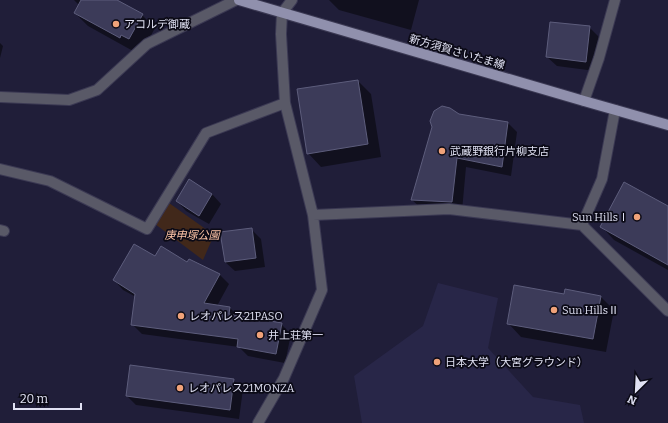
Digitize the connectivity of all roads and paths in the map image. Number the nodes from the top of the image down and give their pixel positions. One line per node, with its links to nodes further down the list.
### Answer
1 (236, 0): 6 (street)
2 (239, 0): 5 (main road, 新方須賀さいたま線)
3 (292, 0): 5 (street)
4 (615, 0): 7 (street)
5 (282, 13): 7 (main road, 新方須賀さいたま線); 8 (street)
6 (0, 97)
7 (584, 101): 9 (main road, 新方須賀さいたま線)
8 (285, 103): 11 (street); 12 (street)
9 (615, 110): 10 (main road, 新方須賀さいたま線); 13 (street)
10 (668, 125)
11 (0, 169)
12 (313, 215): 13 (street); 15 (street)
13 (582, 226): 14 (street)
14 (668, 311)
15 (258, 423)

